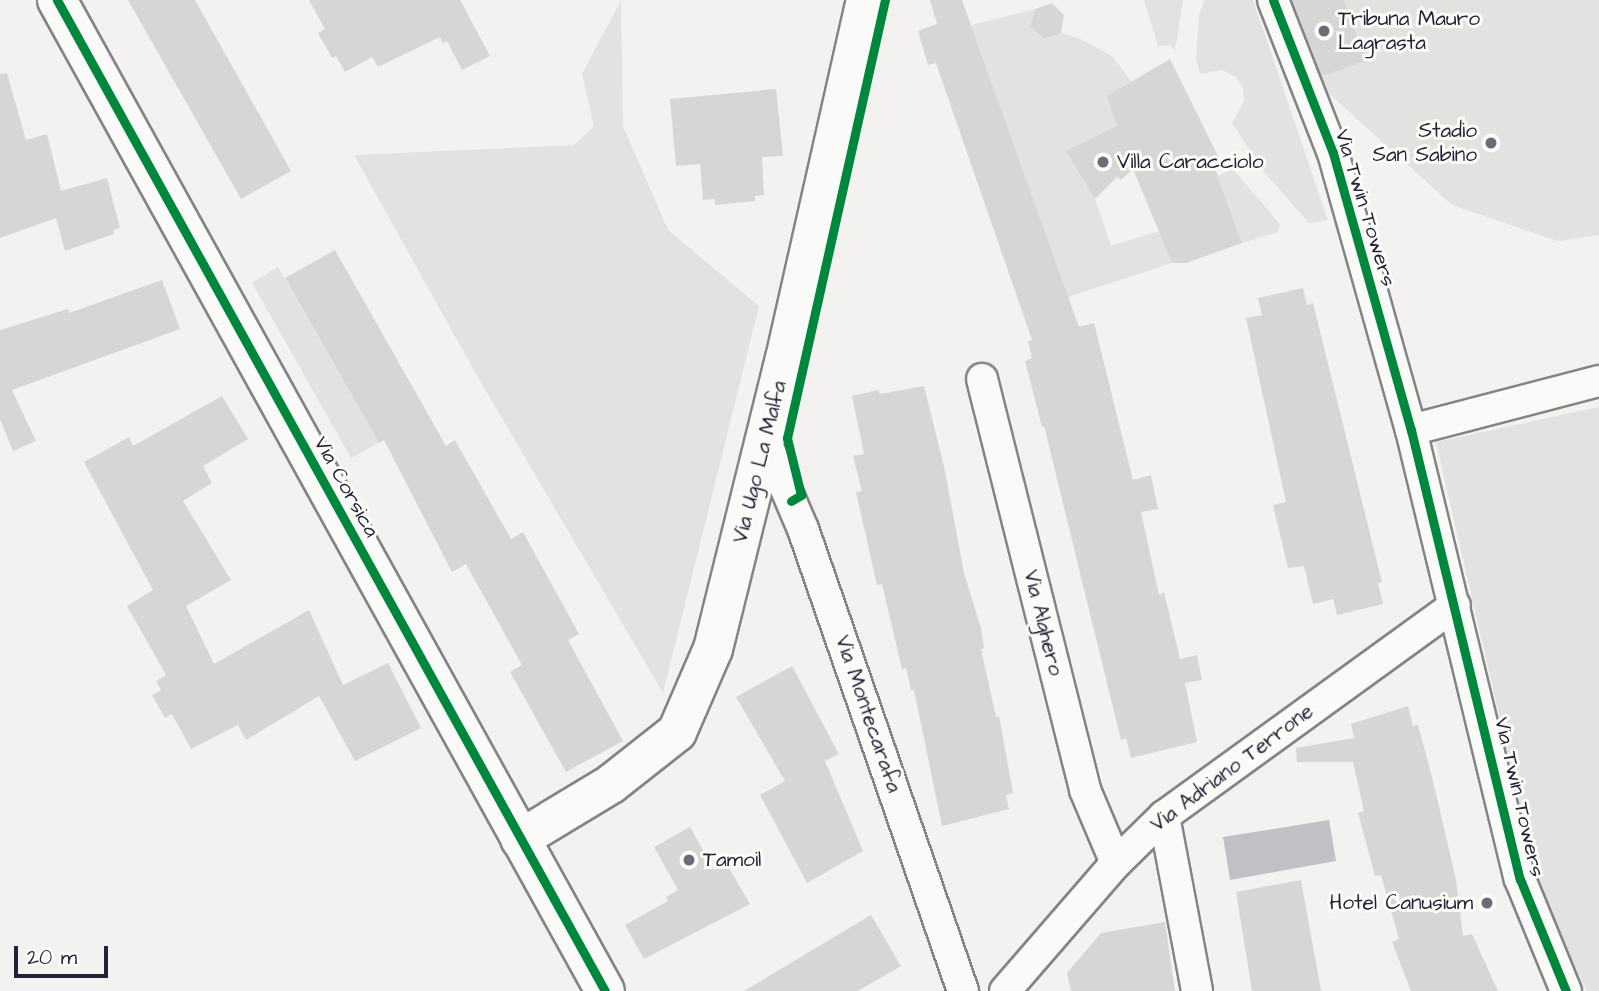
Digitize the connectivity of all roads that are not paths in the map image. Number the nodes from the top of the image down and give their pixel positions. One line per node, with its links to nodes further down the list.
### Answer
1 (57, 0): 10 (street, Via Corsica)
2 (866, 0): 7 (street, Via Ugo La Malfa)
3 (1273, 0): 6 (street, Via Twin Towers)
4 (982, 379): 11 (street, Via Alghero)
5 (1599, 381): 6 (street)
6 (1411, 430): 8 (street, Via Twin Towers)
7 (765, 440): 10 (street, Via Ugo La Malfa); 13 (street, Via Montecarafa)
8 (1455, 605): 9 (street, Via Adriano Terrone); 16 (street, Via Twin Towers)
9 (1164, 816): 11 (street, Via Adriano Terrone); 15 (street)
10 (520, 839): 12 (street, Via Corsica)
11 (1116, 863): 14 (street, Via Adriano Terrone)
12 (606, 991)
13 (963, 991)
14 (1006, 991)
15 (1197, 991)
16 (1566, 991)

